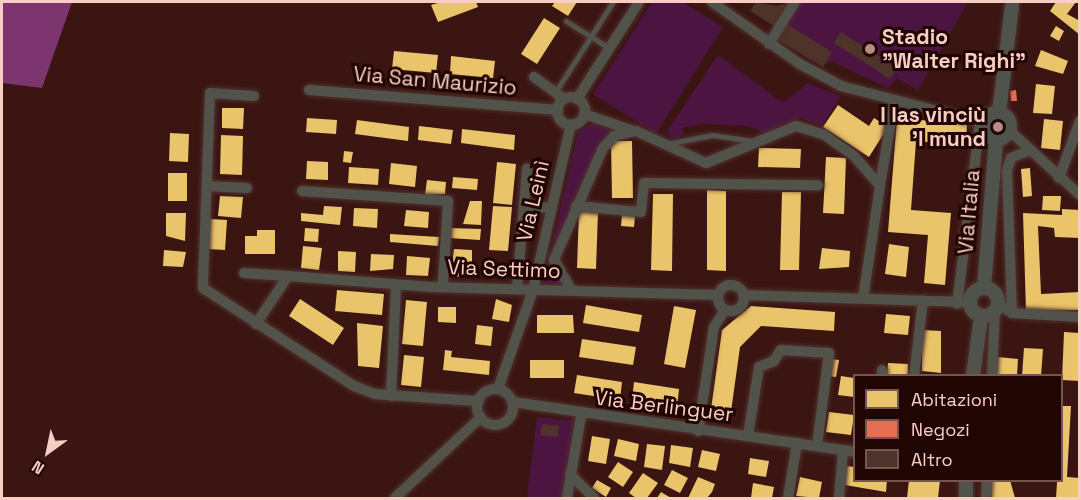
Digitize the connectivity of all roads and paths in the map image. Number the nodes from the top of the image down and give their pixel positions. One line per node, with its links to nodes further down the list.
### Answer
1 (613, 2): 7 (lane)
2 (639, 2): 9 (street)
3 (712, 2): 8 (street)
4 (795, 2): 8 (street)
5 (1013, 2): 18 (street)
6 (566, 21): 7 (lane)
7 (590, 36): 9 (lane); 12 (lane)
8 (769, 44): 16 (street)
9 (609, 48): 15 (street)
10 (534, 77): 12 (street)
11 (309, 90): 17 (street, Via San Maurizio)
12 (556, 91): 14 (street)
13 (254, 96): 32 (street)
14 (564, 99): 15 (street); 17 (street)
15 (578, 99): 19 (street)
16 (894, 103): 20 (street); 33 (street)
17 (558, 110): 22 (street)
18 (999, 113): 20 (street); 24 (street)
19 (584, 114): 22 (street); 23 (street)
20 (982, 122): 25 (street); 52 (street)
21 (1079, 123): 30 (street)
22 (571, 124): 39 (street, Via Leinì)
23 (631, 130): 27 (street); 37 (street)
24 (1009, 130): 25 (street); 28 (street)
25 (996, 139): 45 (street, Via Italia)
26 (759, 142): 27 (lane); 27 (street); 33 (street)
27 (663, 145)
28 (1030, 150): 30 (street); 55 (street)
29 (527, 168): 38 (street)
30 (1059, 178): 36 (street)
31 (818, 185): 37 (street)
32 (207, 186): 34 (street); 58 (street)
33 (880, 186): 50 (street)
34 (247, 188)
35 (302, 191): 42 (street)
36 (1080, 195)
37 (576, 206): 47 (street)
38 (524, 207): 39 (street); 44 (street)
39 (552, 208): 46 (street, Via Leinì)
40 (244, 273): 41 (street, Via Settimo)
41 (288, 276): 43 (street, Via Settimo); 58 (street)
42 (443, 283): 43 (street, Via Settimo); 44 (street, Via Settimo)
43 (396, 285): 63 (street)
44 (517, 288): 46 (street, Via Settimo)
45 (984, 288): 52 (street); 53 (street)
46 (533, 290): 47 (street, Via Settimo); 62 (street, Via Leinì)
47 (572, 291): 48 (street, Via Settimo)
48 (718, 295): 49 (street, Via Settimo); 54 (street)
49 (743, 295): 50 (street); 54 (street)
50 (862, 298): 51 (street)
51 (923, 301): 52 (street); 59 (street)
52 (963, 303): 56 (street)
53 (997, 308): 55 (street); 56 (street); 61 (street)
54 (725, 310): 68 (street)
55 (1012, 313): 57 (street)
56 (981, 316): 60 (street)
57 (1080, 317)
58 (256, 324): 63 (street)
59 (914, 374)
60 (973, 374)
61 (992, 374)
62 (498, 389): 64 (street); 65 (street)
63 (391, 396): 64 (street)
64 (479, 401): 67 (street)
65 (512, 407): 66 (street, Via Berlinguer); 67 (street)
66 (581, 416): 68 (street, Via Berlinguer); 73 (street)
67 (481, 417): 76 (street)
68 (698, 431): 69 (street, Via Berlinguer)
69 (748, 435): 70 (street, Via Berlinguer); 71 (street)
70 (797, 443): 71 (street, Via Berlinguer); 79 (street)
71 (817, 446): 72 (street, Via Berlinguer)
72 (849, 451): 80 (street)
73 (570, 474): 77 (street); 78 (street)
74 (966, 482): 81 (street)
75 (987, 482): 82 (street)
76 (395, 498)
77 (567, 498)
78 (594, 498)
79 (788, 498)
80 (839, 498)
81 (966, 498)
82 (986, 498)

